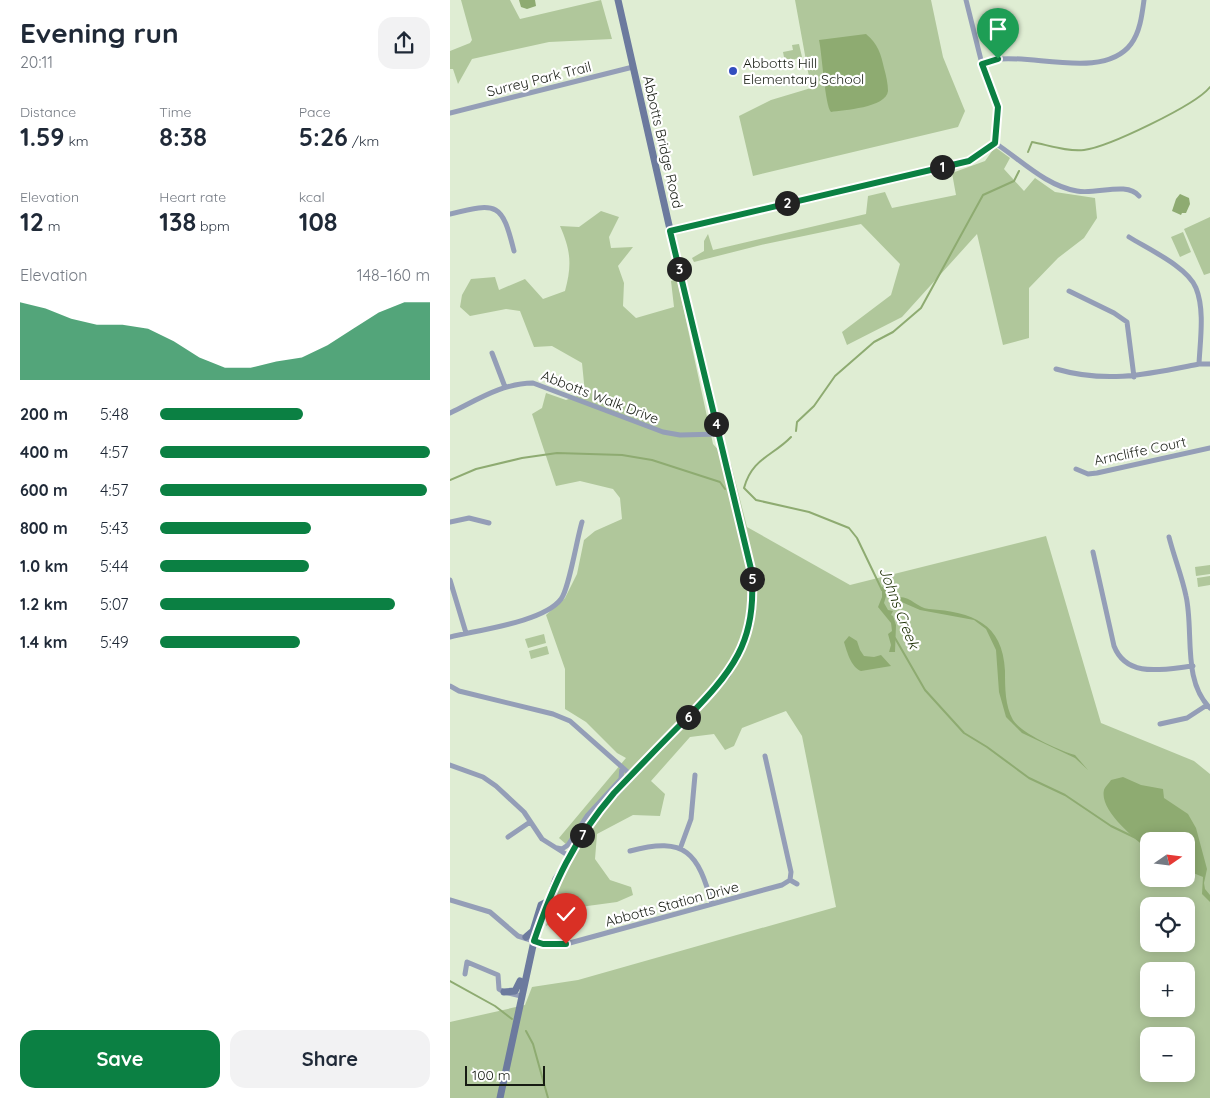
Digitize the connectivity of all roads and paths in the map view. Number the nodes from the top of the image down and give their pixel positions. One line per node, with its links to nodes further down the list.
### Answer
1 (618, 0): 5 (main road, Abbotts Bridge Road)
2 (966, 0): 4 (street)
3 (1144, 0): 4 (street)
4 (982, 64): 7 (street)
5 (633, 67): 6 (street, Surrey Park Trail); 10 (main road, Abbotts Bridge Road)
6 (450, 113)
7 (995, 143): 8 (street); 10 (street)
8 (1139, 196)
9 (450, 214): 12 (street)
10 (670, 231): 21 (main road, Abbotts Bridge Road)
11 (1129, 237): 15 (street)
12 (514, 251)
13 (1068, 291): 18 (street)
14 (492, 353): 19 (street)
15 (1199, 364): 16 (street); 18 (street)
16 (1210, 364)
17 (1056, 369): 18 (street)
18 (1134, 377)
19 (505, 387): 20 (street, Abbotts Walk Drive); 21 (street, Abbotts Walk Drive)
20 (450, 413)
21 (719, 434): 40 (main road, Abbotts Bridge Road)
22 (1210, 448): 23 (street, Arncliffe Court)
23 (1076, 469)
24 (450, 522): 26 (street)
25 (582, 522): 30 (street)
26 (488, 524)
27 (1169, 537): 32 (street)
28 (1093, 552): 32 (street)
29 (450, 580): 30 (street)
30 (466, 633): 31 (street)
31 (450, 637)
32 (1193, 666): 34 (street)
33 (450, 686): 38 (street)
34 (1208, 706): 35 (street)
35 (1160, 724)
36 (765, 756): 47 (street)
37 (450, 765): 41 (street)
38 (622, 767): 40 (street); 43 (street)
39 (695, 775): 44 (street)
40 (630, 776): 46 (main road, Abbotts Bridge Road)
41 (530, 822): 42 (street); 43 (street)
42 (508, 837)
43 (552, 846): 46 (street)
44 (680, 849): 45 (street); 51 (street)
45 (630, 851)
46 (568, 856): 50 (main road, Abbotts Bridge Road)
47 (790, 880): 48 (street); 51 (street, Abbotts Station Drive)
48 (797, 884)
49 (450, 900): 52 (street, Abbotts Station Drive)
50 (547, 902): 52 (main road, Abbotts Bridge Road); 53 (main road, Abbotts Bridge Road)
51 (712, 904): 53 (street, Abbotts Station Drive)
52 (526, 937): 53 (street, Abbotts Station Drive)
53 (534, 941): 54 (main road, Abbotts Bridge Road)
54 (528, 962): 56 (main road, Abbotts Bridge Road); 57 (main road, Abbotts Bridge Road)
55 (464, 974): 56 (street)
56 (504, 992): 57 (street); 58 (street)
57 (521, 996): 58 (main road, Abbotts Bridge Road)
58 (520, 1004): 59 (main road, Abbotts Bridge Road)
59 (500, 1098)

